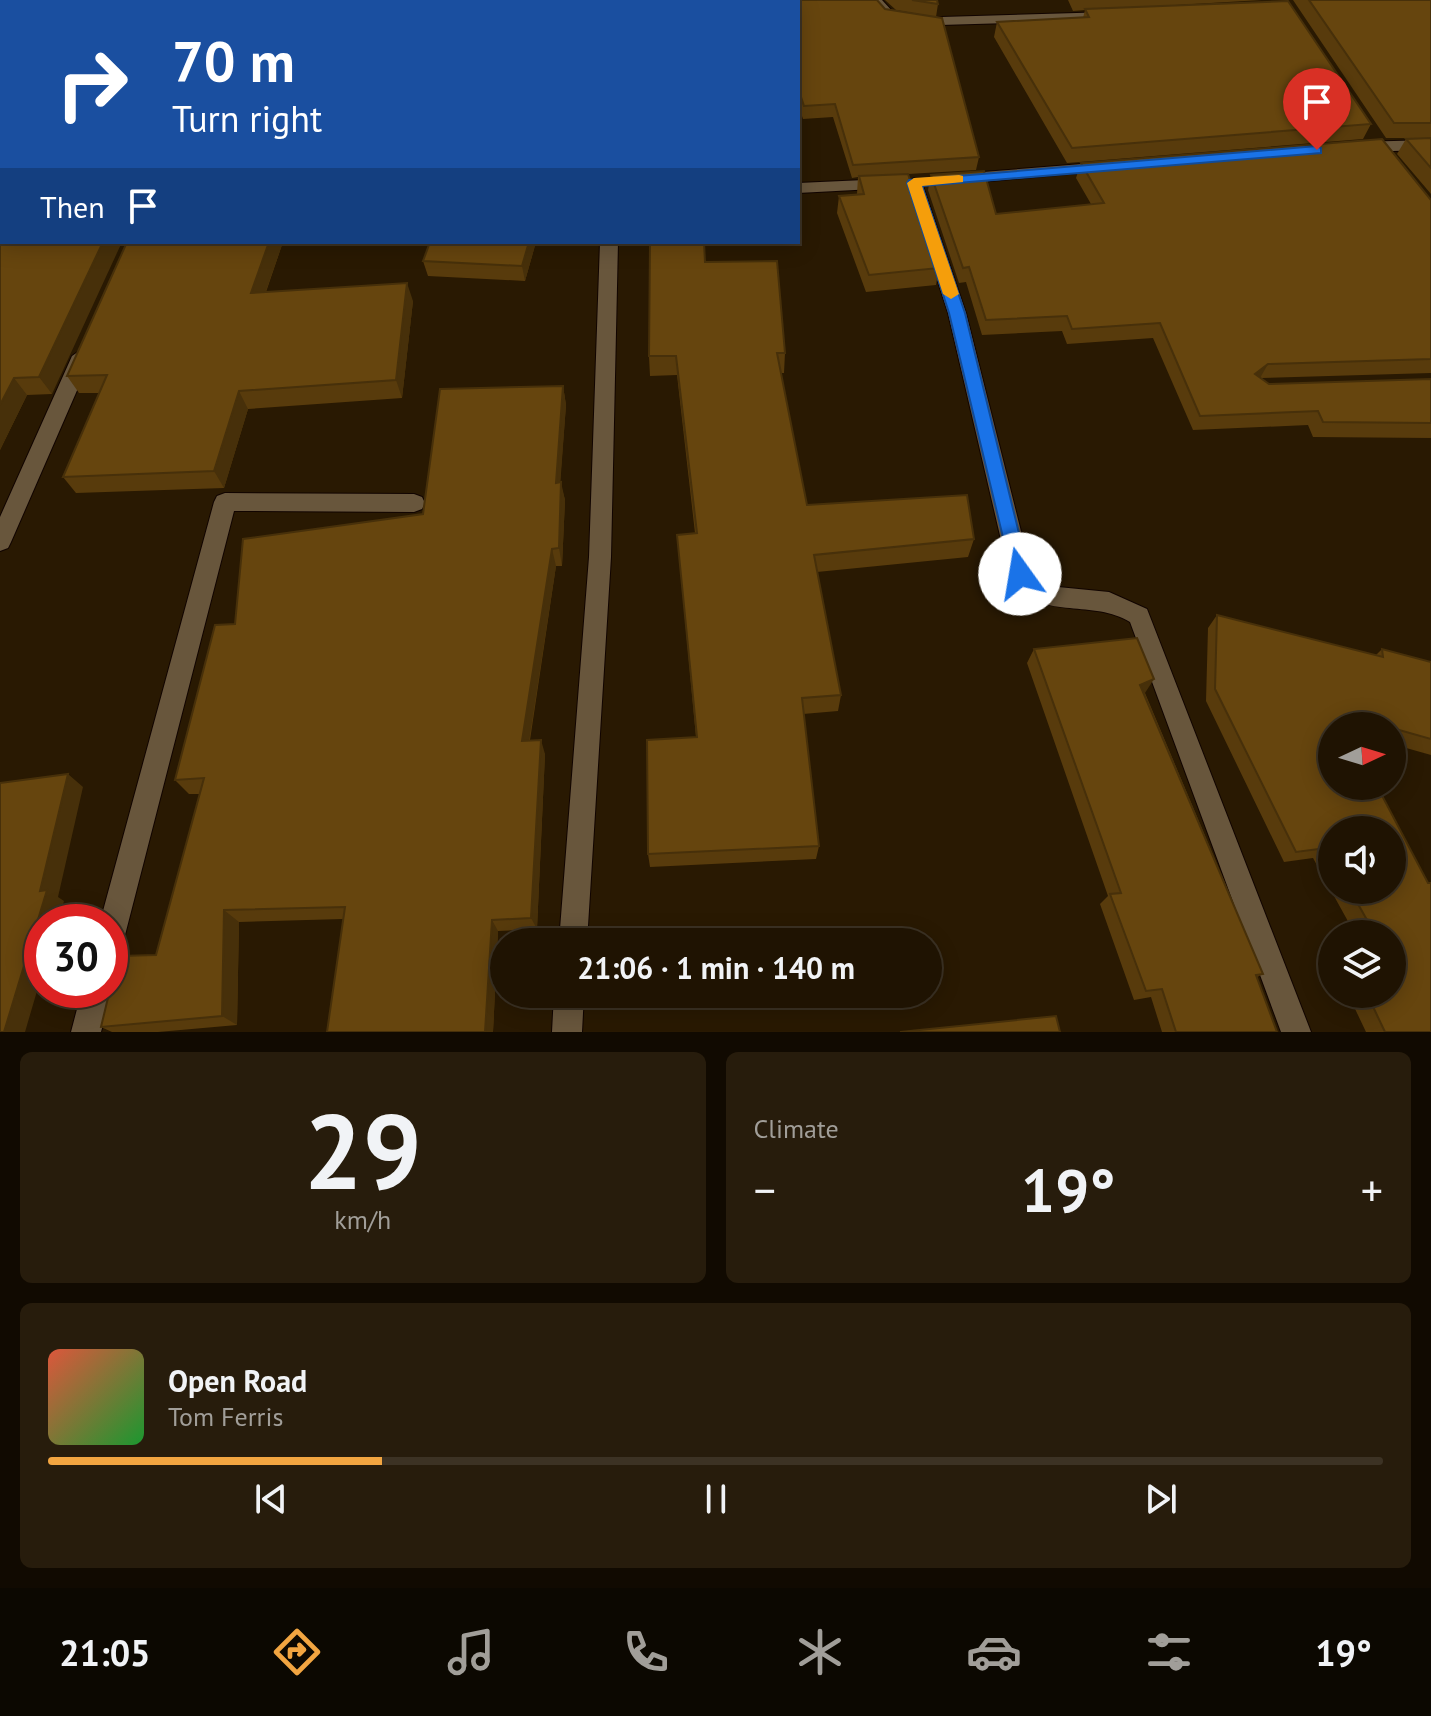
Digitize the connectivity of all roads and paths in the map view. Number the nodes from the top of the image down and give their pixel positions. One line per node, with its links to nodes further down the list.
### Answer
1 (874, 0): 2 (street)
2 (1133, 15)
3 (1374, 139): 4 (street); 5 (street); 7 (street)
4 (1431, 145)
5 (1332, 149)
6 (1131, 165): 8 (street)
7 (1396, 167)
8 (929, 181): 9 (street); 20 (street)
9 (800, 188)
10 (609, 244): 15 (street)
11 (88, 342): 13 (street)
12 (414, 503): 14 (street)
13 (0, 542)
14 (119, 904)
15 (574, 928)
16 (92, 1008): 18 (street)
17 (568, 1008): 19 (street)
18 (86, 1032)
19 (567, 1032)
20 (1296, 1032)

